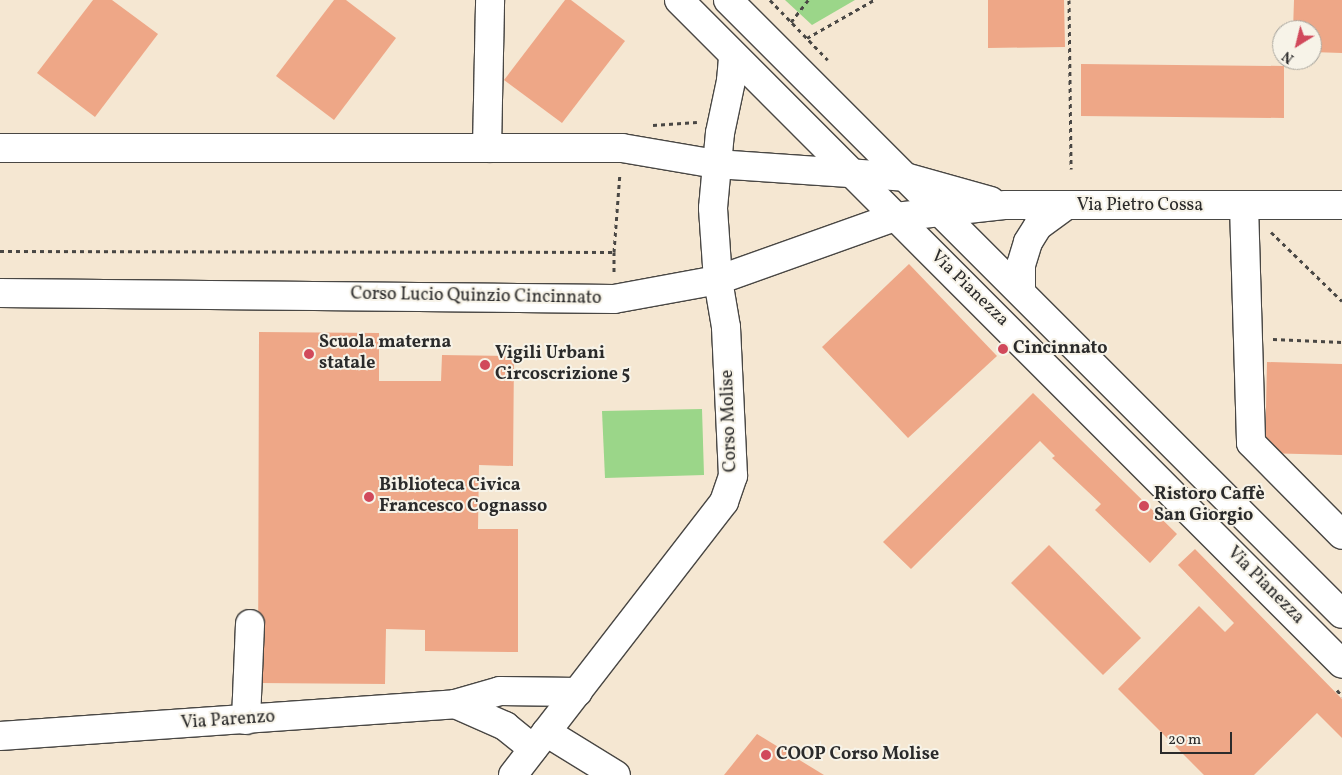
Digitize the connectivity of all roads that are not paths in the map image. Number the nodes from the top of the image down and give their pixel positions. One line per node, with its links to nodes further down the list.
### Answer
1 (490, 0): 6 (street)
2 (680, 0): 4 (street, Via Pianezza)
3 (728, 0): 9 (street, Via Pianezza)
4 (733, 56): 7 (street, Corso Molise); 8 (street, Via Pianezza)
5 (0, 148): 6 (street)
6 (487, 148): 7 (street)
7 (716, 164): 8 (street); 16 (street, Corso Molise)
8 (849, 173): 9 (street); 15 (street, Via Pianezza)
9 (905, 177): 10 (street); 14 (street, Via Pianezza)
10 (1006, 205): 12 (street, Via Pietro Cossa); 14 (street, Via Pietro Cossa)
11 (1342, 205): 13 (street, Via Pietro Cossa)
12 (1066, 206): 13 (street, Via Pietro Cossa); 17 (street)
13 (1244, 206): 23 (street)
14 (939, 212): 15 (street, Corso Lucio Quinzio Cincinnato); 17 (street, Via Pianezza)
15 (895, 217): 16 (street, Corso Lucio Quinzio Cincinnato); 20 (street, Via Pianezza)
16 (718, 280): 18 (street, Corso Lucio Quinzio Cincinnato); 27 (street, Corso Molise)
17 (1021, 292): 19 (street, Via Pianezza)
18 (0, 293)
19 (1059, 331): 20 (street); 21 (street, Via Pianezza)
20 (1033, 352): 22 (street, Via Pianezza)
21 (1231, 503): 22 (street); 24 (street, Via Pianezza)
22 (1205, 526): 26 (street, Via Pianezza)
23 (1342, 535)
24 (1342, 614)
25 (250, 624): 29 (street)
26 (1342, 664)
27 (578, 692): 28 (street, Via Parenzo); 31 (street, Corso Molise)
28 (455, 704): 29 (street, Via Parenzo); 31 (street, Via Parenzo)
29 (246, 720): 30 (street, Via Parenzo)
30 (0, 736)
31 (539, 741): 32 (street, Corso Molise); 33 (street, Via Parenzo)
32 (513, 775)
33 (616, 775)

